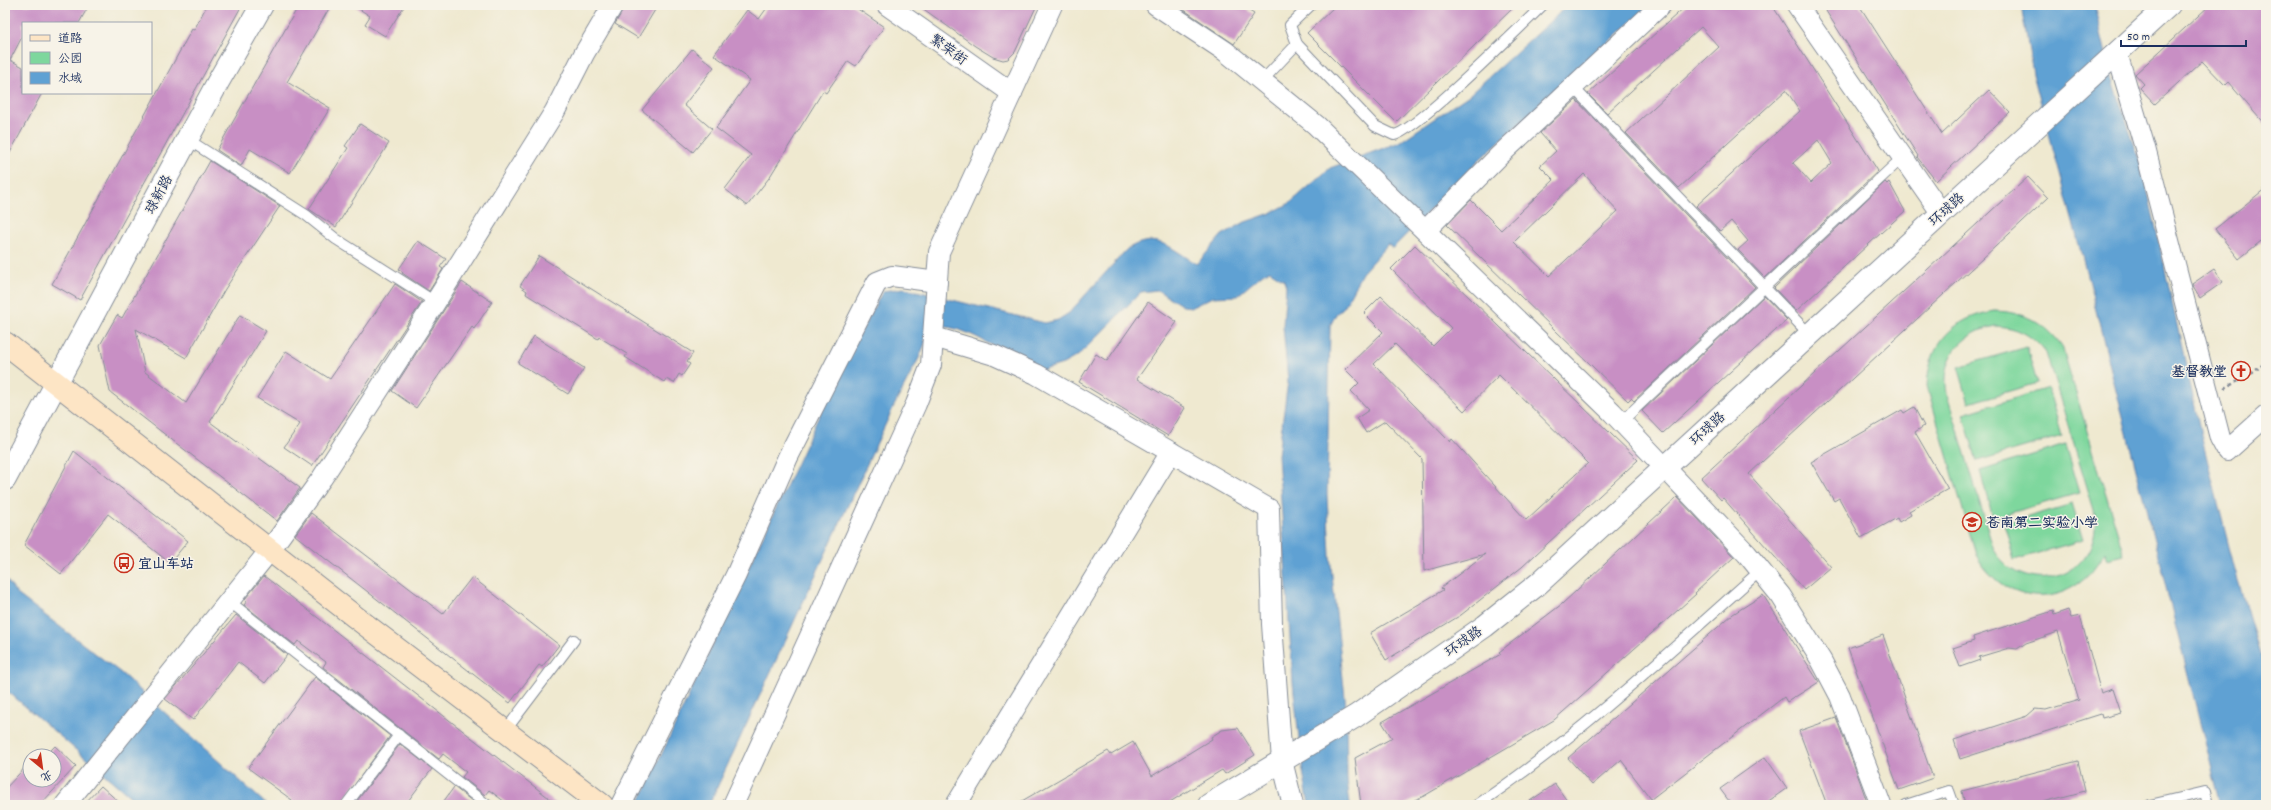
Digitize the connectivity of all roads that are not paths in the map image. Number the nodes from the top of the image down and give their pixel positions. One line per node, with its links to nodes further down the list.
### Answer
1 (262, 5): 16 (street, 球新路)
2 (613, 5): 22 (street)
3 (887, 5): 15 (street, 繁荣街)
4 (1052, 5): 15 (street)
5 (1156, 5): 13 (street)
6 (1311, 5): 11 (lane)
7 (1661, 5): 14 (street)
8 (1797, 5): 17 (street)
9 (2169, 5): 12 (street, 环球路)
10 (1536, 7): 11 (lane)
11 (1297, 44): 13 (lane)
12 (2115, 55): 18 (street, 环球路); 27 (street)
13 (1263, 80): 19 (street)
14 (1572, 87): 19 (street); 21 (lane)
15 (1012, 92): 20 (street)
16 (187, 139): 22 (lane); 26 (street, 球新路)
17 (1903, 157): 18 (street); 21 (lane)
18 (1942, 214): 24 (street, 环球路)
19 (1425, 228): 28 (street)
20 (937, 286): 23 (street); 43 (street)
21 (1764, 287): 24 (lane); 28 (lane)
22 (435, 302): 32 (street)
23 (934, 334): 29 (street); 44 (street)
24 (1810, 335): 30 (street, 环球路)
25 (5, 343): 26 (main road)
26 (57, 384): 31 (street, 球新路); 32 (main road)
27 (2266, 416)
28 (1621, 422): 30 (street)
29 (1171, 452): 38 (street); 45 (street)
30 (1665, 468): 33 (street); 38 (street, 环球路)
31 (5, 479)
32 (270, 550): 34 (street); 36 (main road)
33 (1761, 570): 48 (lane); 49 (street)
34 (229, 601): 37 (lane); 39 (street)
35 (574, 640): 36 (lane)
36 (505, 731): 42 (main road)
37 (399, 735): 40 (lane); 41 (lane)
38 (1286, 758): 46 (street, 环球路); 47 (street)
39 (71, 798)
40 (346, 805)
41 (487, 805)
42 (602, 805)
43 (621, 805)
44 (733, 805)
45 (956, 805)
46 (1210, 805)
47 (1293, 805)
48 (1477, 805)
49 (1881, 805)
50 (1906, 805): 51 (lane)
51 (1954, 805)
52 (2150, 805): 53 (lane)
53 (2208, 805)

